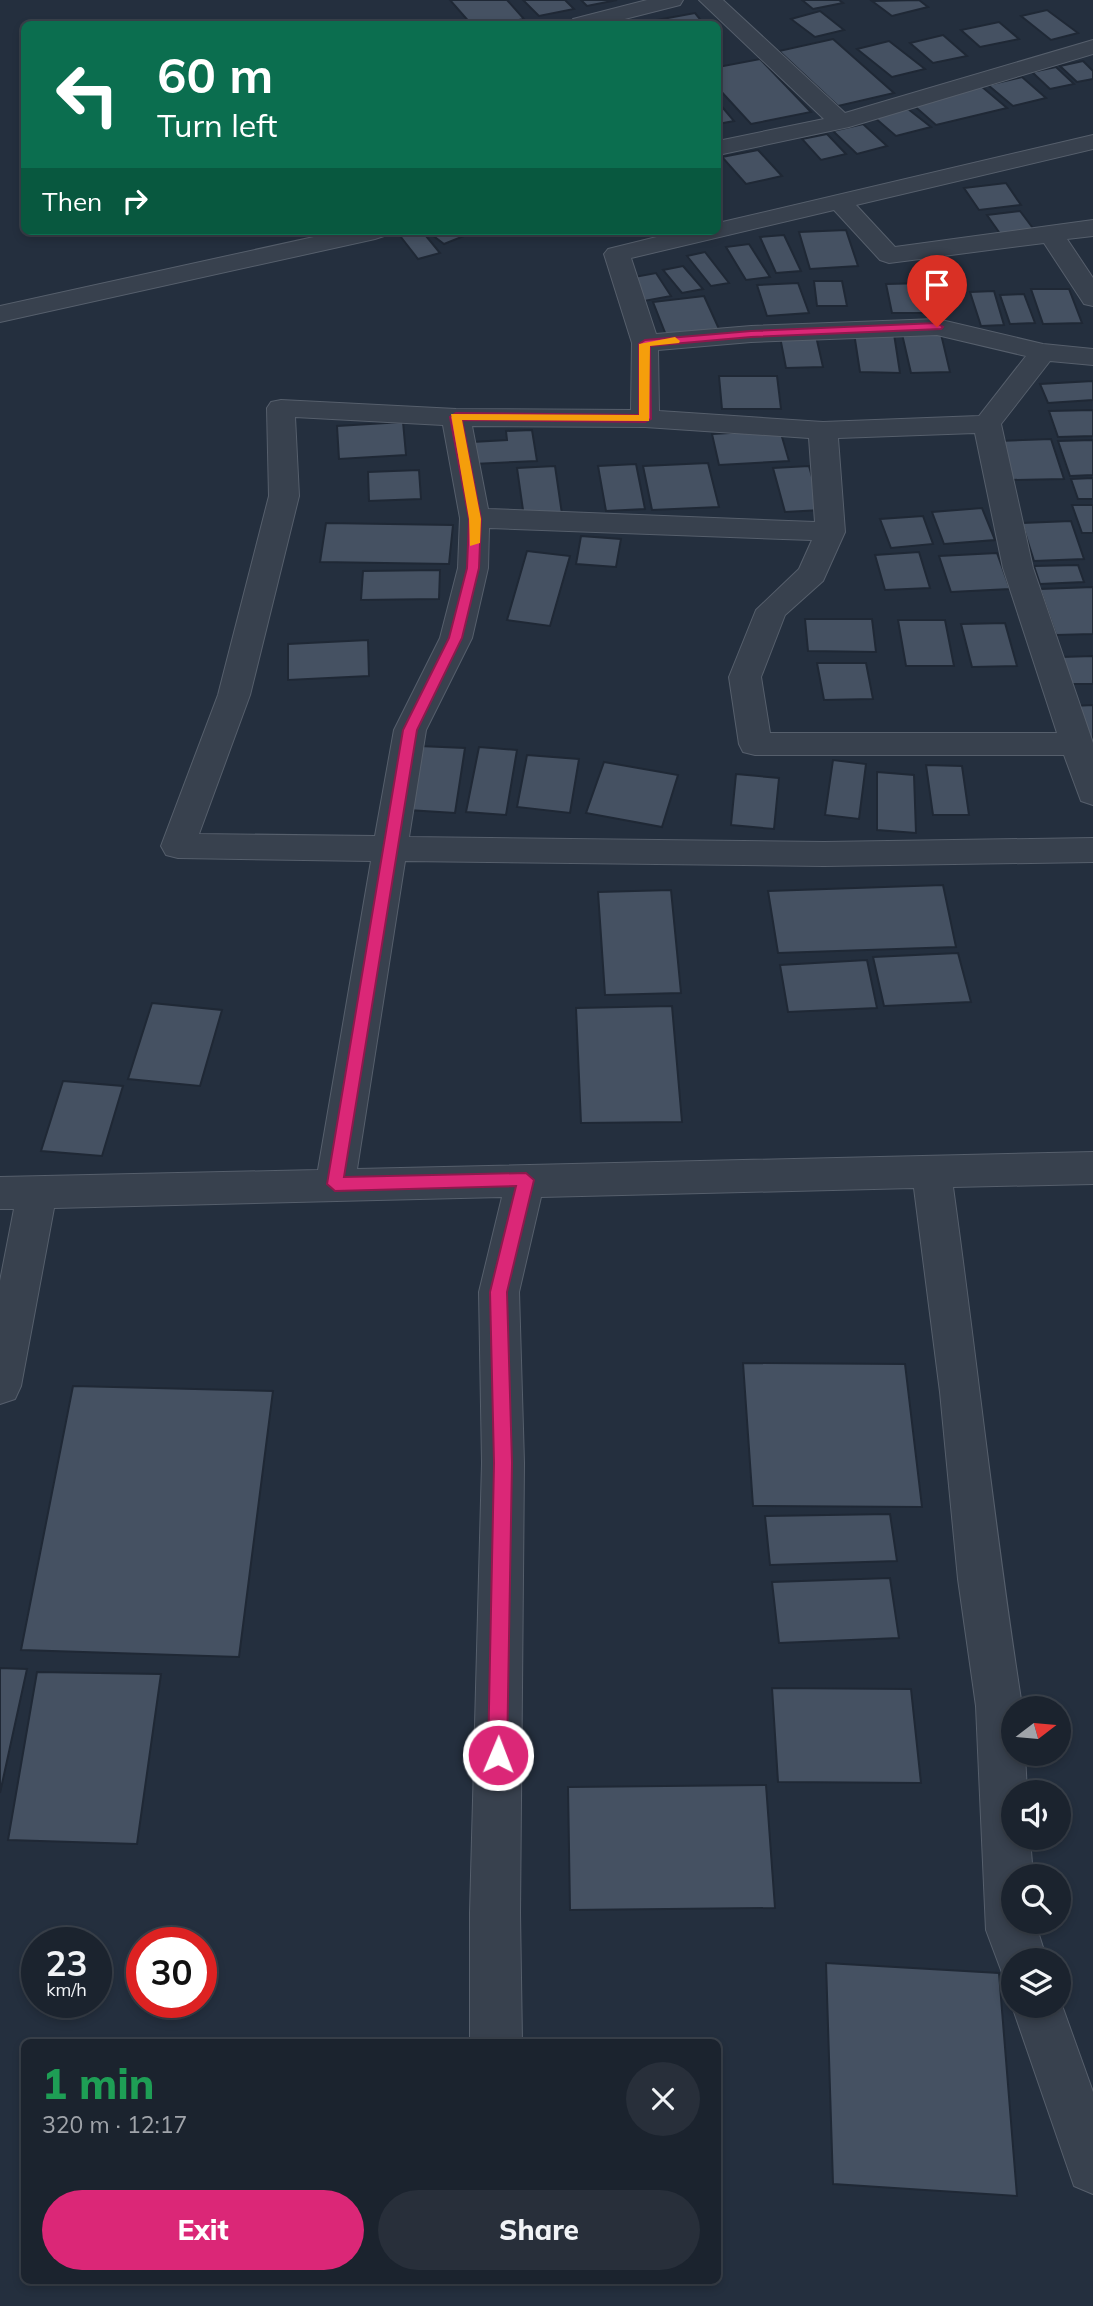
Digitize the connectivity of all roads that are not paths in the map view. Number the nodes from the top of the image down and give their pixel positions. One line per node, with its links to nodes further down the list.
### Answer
1 (672, 0): 3 (street)
2 (710, 0): 5 (street)
3 (592, 21)
4 (1093, 47): 5 (street)
5 (841, 122): 7 (street)
6 (1093, 142): 8 (street)
7 (721, 147)
8 (839, 201): 10 (street); 11 (street)
9 (1093, 228): 11 (street)
10 (721, 229)
11 (1051, 233): 14 (street)
12 (358, 235): 15 (street)
13 (695, 235): 16 (street)
14 (1093, 298)
15 (0, 314)
16 (645, 344): 17 (street); 20 (street)
17 (1043, 352): 18 (street); 21 (street)
18 (1093, 357)
19 (456, 417): 20 (street); 23 (street); 27 (street)
20 (645, 419): 22 (street)
21 (987, 424): 22 (street); 25 (street)
22 (823, 430): 24 (street)
23 (475, 519): 24 (street); 27 (street)
24 (830, 532): 25 (street)
25 (1077, 744): 26 (street)
26 (1093, 793)
27 (390, 849): 28 (street); 32 (street)
28 (1093, 850)
29 (1093, 1168): 30 (street)
30 (932, 1173): 31 (street); 35 (street)
31 (526, 1180): 32 (street); 37 (street)
32 (335, 1184): 33 (street)
33 (19, 1193): 34 (street)
34 (0, 1386)
35 (1018, 1948)
36 (1041, 2018): 38 (street)
37 (496, 2039)
38 (1093, 2167)

